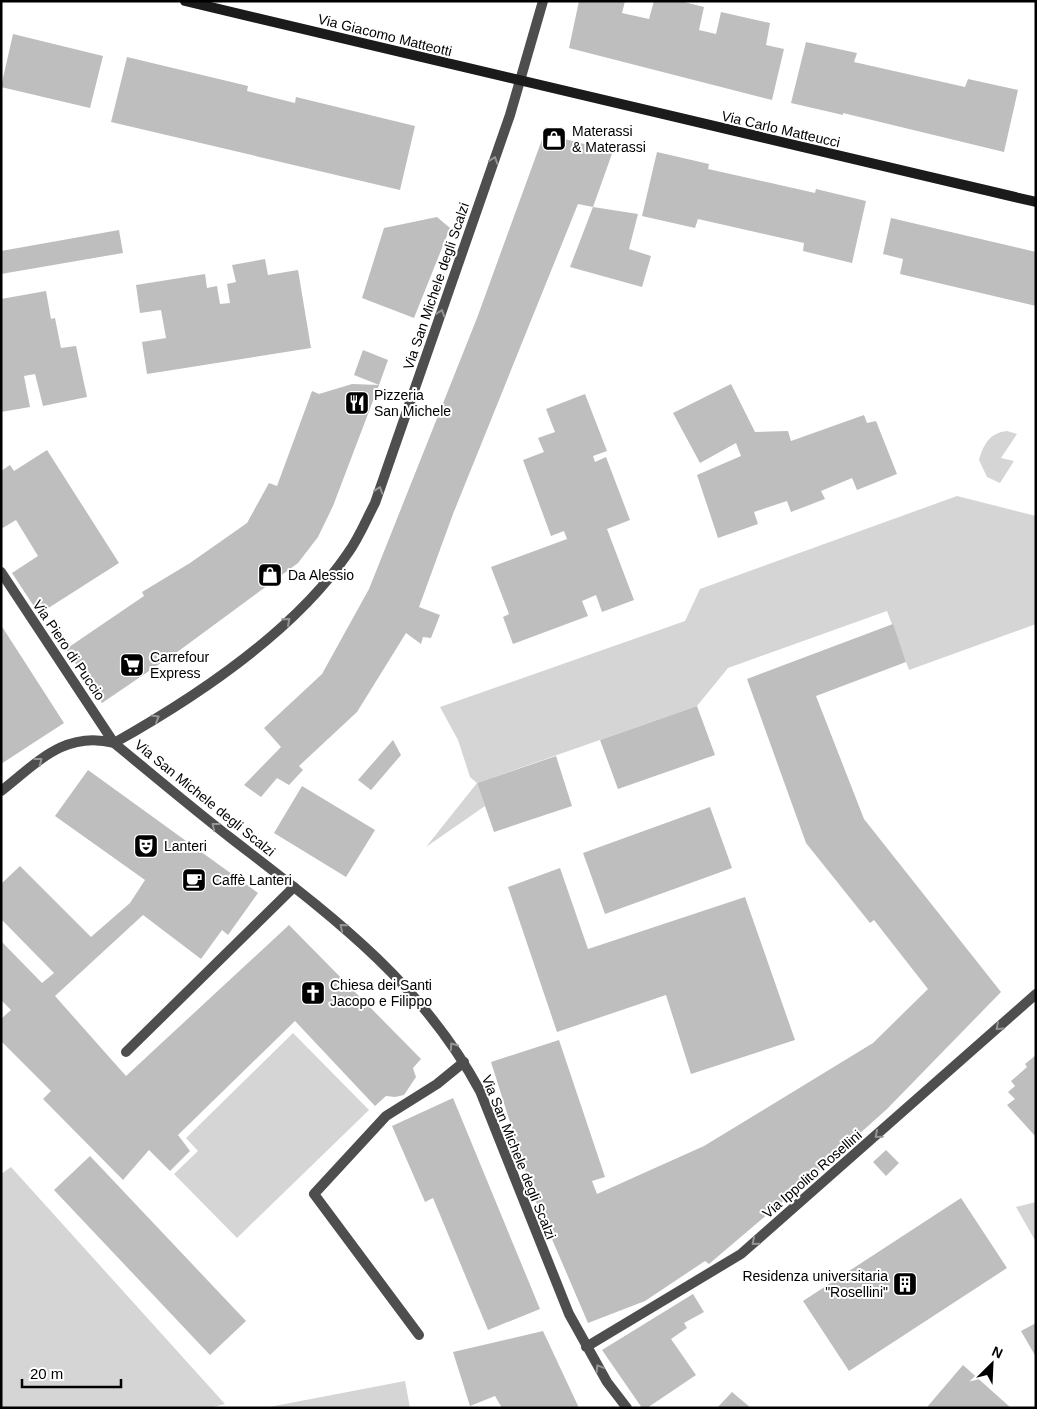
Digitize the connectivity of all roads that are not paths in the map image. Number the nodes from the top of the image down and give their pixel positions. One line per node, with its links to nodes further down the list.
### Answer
1 (185, 1): 3 (main road, Via Giacomo Matteotti)
2 (543, 1): 3 (street, Via San Michele degli Scalzi)
3 (520, 81): 4 (main road, Via Carlo Matteucci); 6 (street, Via San Michele degli Scalzi, one-way to 3)
4 (1036, 202)
5 (1, 572): 6 (street, Via Piero di Puccio)
6 (114, 742): 7 (street, one-way to 6); 8 (street, Via San Michele degli Scalzi, one-way to 6)
7 (1, 791)
8 (294, 887): 10 (street); 11 (street, Via San Michele degli Scalzi, one-way to 8)
9 (1036, 994): 13 (street, Via Ippolito Rosellini, one-way to 13)
10 (126, 1052)
11 (464, 1062): 12 (street); 13 (street, Via San Michele degli Scalzi)
12 (419, 1335)
13 (586, 1347): 14 (street, Via San Michele degli Scalzi, one-way to 13)
14 (627, 1408)

